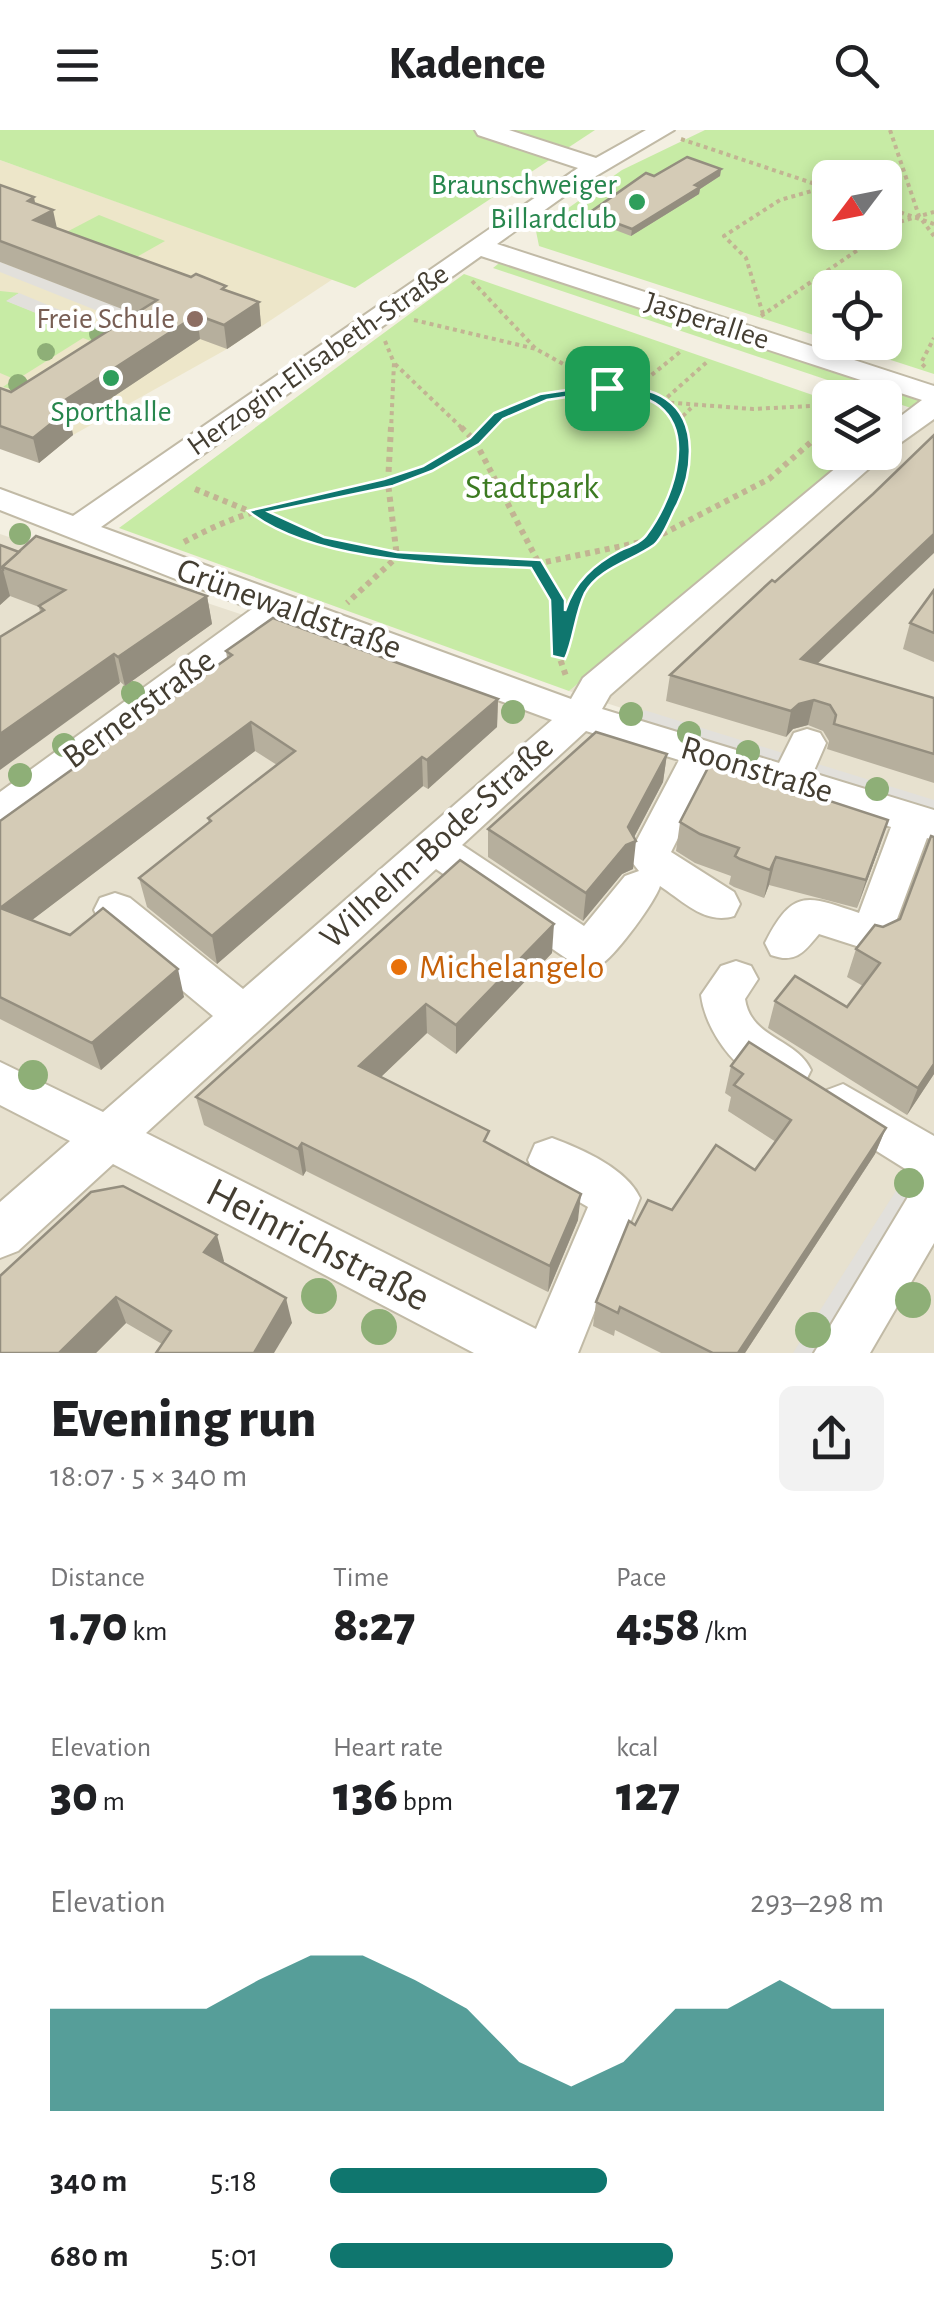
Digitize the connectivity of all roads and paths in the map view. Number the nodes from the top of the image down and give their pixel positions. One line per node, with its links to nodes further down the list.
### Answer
1 (486, 130): 4 (street)
2 (890, 130): 9 (path)
3 (671, 134): 4 (street, Herzogin-Elisabeth-Straße); 5 (path)
4 (594, 165): 12 (street, Herzogin-Elisabeth-Straße)
5 (812, 182)
6 (812, 192): 13 (path)
7 (902, 212): 9 (path)
8 (934, 212): 9 (path)
9 (919, 216): 10 (path); 11 (path); 13 (path)
10 (934, 224)
11 (934, 236)
12 (470, 254): 18 (path); 23 (street, Jasperallee); 30 (street, Jasperallee); 40 (street, Herzogin-Elisabeth-Straße)
13 (763, 314): 15 (path)
14 (413, 319): 18 (path)
15 (752, 322)
16 (934, 338): 22 (path)
17 (384, 341): 21 (path)
18 (536, 349): 24 (path)
19 (680, 352): 25 (path)
20 (708, 362): 26 (path)
21 (394, 363): 33 (path); 36 (path)
22 (934, 378)
23 (812, 381)
24 (607, 388): 25 (path); 33 (path)
25 (632, 390): 26 (path)
26 (662, 402): 28 (path); 31 (path)
27 (812, 406): 28 (path)
28 (692, 407): 31 (path)
29 (902, 408): 30 (street)
30 (930, 410): 32 (street)
31 (678, 421): 41 (path)
32 (902, 431)
33 (474, 441): 36 (path); 44 (path)
34 (812, 442): 41 (path)
35 (853, 470): 48 (street, Wilhelm-Bode-Straße)
36 (388, 483): 39 (path); 43 (path)
37 (195, 490): 39 (path)
38 (0, 499): 40 (street, Grünewaldstraße)
39 (255, 511): 42 (path); 43 (path)
40 (76, 528): 45 (street, Grünewaldstraße)
41 (651, 540): 44 (path); 47 (path)
42 (184, 542)
43 (397, 557): 44 (path); 46 (path)
44 (536, 564): 47 (path)
45 (278, 606): 48 (street, Grünewaldstraße); 52 (street, Bernerstraße)
46 (336, 614)
47 (559, 656): 48 (path)
48 (574, 700): 50 (street, Roonstraße); 54 (street, Wilhelm-Bode-Straße)
49 (807, 743): 51 (street)
50 (702, 753): 51 (street, Roonstraße); 56 (street)
51 (791, 781): 53 (street, Roonstraße)
52 (0, 812)
53 (924, 822): 59 (street)
54 (427, 850): 55 (street); 58 (street); 61 (street, Wilhelm-Bode-Straße)
55 (640, 886)
56 (719, 904)
57 (115, 910): 61 (street)
58 (559, 942)
59 (786, 943)
60 (736, 979): 65 (street)
61 (243, 1015): 63 (street, Wilhelm-Bode-Straße)
62 (0, 1082): 63 (street, Heinrichstraße)
63 (108, 1137): 67 (street, Wilhelm-Bode-Straße); 68 (street, Heinrichstraße)
64 (552, 1160): 69 (street)
65 (934, 1162)
66 (934, 1198): 70 (street)
67 (0, 1234)
68 (528, 1353)
69 (552, 1353)
70 (840, 1353)

